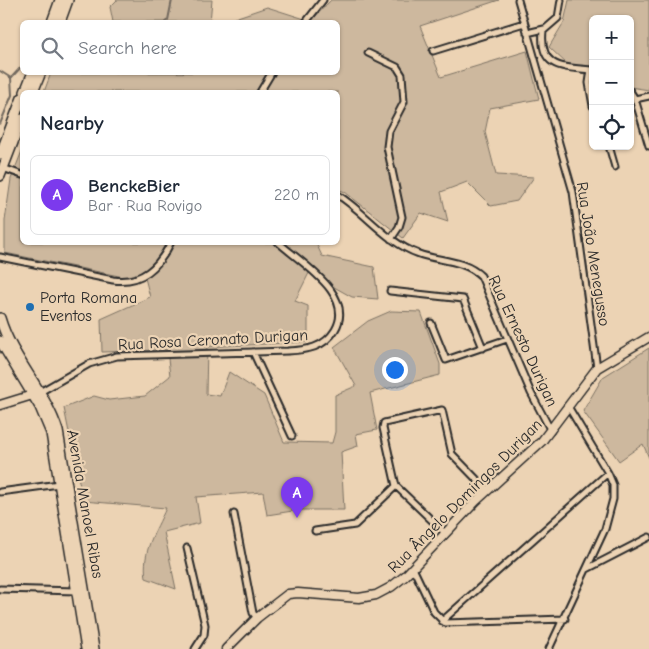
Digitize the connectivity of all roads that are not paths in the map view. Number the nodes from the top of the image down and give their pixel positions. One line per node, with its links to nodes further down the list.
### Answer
1 (60, 0): 6 (main road)
2 (68, 0): 7 (main road)
3 (323, 0): 8 (street)
4 (518, 0): 9 (street, Rua João Menegusso)
5 (561, 0): 10 (street)
6 (53, 20)
7 (61, 20)
8 (308, 20)
9 (524, 22): 11 (street, Rua João Menegusso); 14 (street)
10 (544, 29): 11 (street); 12 (street)
11 (527, 33): 13 (street, Rua João Menegusso)
12 (543, 40): 13 (street); 16 (street)
13 (531, 44): 46 (street, Rua João Menegusso)
14 (433, 50)
15 (368, 54): 34 (street)
16 (589, 70)
17 (32, 75): 20 (main road)
18 (40, 75): 21 (main road)
19 (270, 75): 22 (street)
20 (26, 90)
21 (34, 90)
22 (261, 90)
23 (649, 96): 24 (street)
24 (635, 99): 27 (street)
25 (20, 103): 29 (main road)
26 (20, 124): 31 (main road)
27 (649, 146)
28 (610, 150): 30 (street)
29 (0, 155)
30 (615, 167)
31 (1, 171): 32 (street)
32 (20, 175)
33 (340, 197): 34 (street, Rua Ernesto Durigan)
34 (391, 239): 41 (street, Rua Ernesto Durigan)
35 (169, 245): 37 (street)
36 (281, 245): 45 (street, Rua Rosa Ceronato Durigan)
37 (0, 258)
38 (390, 291): 44 (street)
39 (0, 318): 47 (main road, Avenida Manoel Ribas)
40 (431, 323): 44 (street)
41 (506, 337): 44 (street); 50 (street, Rua Ernesto Durigan)
42 (649, 337): 46 (street, Rua Ângelo Domingos Durigan)
43 (0, 341): 47 (main road, Avenida Manoel Ribas)
44 (483, 347)
45 (253, 352): 47 (street, Rua Rosa Ceronato Durigan); 51 (street)
46 (597, 368): 49 (street, Rua Ângelo Domingos Durigan)
47 (37, 394): 48 (street); 52 (main road, Avenida Manoel Ribas); 53 (main road, Avenida Manoel Ribas)
48 (0, 405)
49 (569, 408): 50 (street, Rua Ângelo Domingos Durigan); 54 (street)
50 (551, 431): 57 (street, Rua Ângelo Domingos Durigan)
51 (292, 436)
52 (55, 453): 53 (main road); 55 (main road, Avenida Manoel Ribas)
53 (66, 472): 59 (main road, Avenida Manoel Ribas)
54 (608, 473): 66 (street); 74 (street)
55 (60, 484): 58 (street); 59 (main road); 67 (main road, Avenida Manoel Ribas)
56 (396, 486): 57 (street); 61 (street); 62 (street)
57 (487, 490): 62 (street, Rua Ângelo Domingos Durigan)
58 (0, 492)
59 (71, 504): 68 (main road, Avenida Manoel Ribas)
60 (234, 514): 72 (street)
61 (315, 531)
62 (445, 533): 65 (street, Rua Ângelo Domingos Durigan)
63 (649, 537): 66 (street)
64 (186, 548): 77 (street)
65 (413, 568): 72 (street, Rua Ângelo Domingos Durigan); 74 (street)
66 (586, 570): 73 (street)
67 (74, 576): 68 (main road); 70 (main road, Avenida Manoel Ribas)
68 (84, 584): 71 (main road, Avenida Manoel Ribas)
69 (0, 589): 70 (street)
70 (77, 591): 71 (main road); 75 (main road, Avenida Manoel Ribas)
71 (87, 603): 76 (main road, Avenida Manoel Ribas)
72 (257, 618): 78 (street, Rua Ângelo Domingos Durigan)
73 (565, 619): 74 (street); 79 (street)
74 (442, 621)
75 (86, 649)
76 (94, 649)
77 (195, 649)
78 (226, 649)
79 (549, 649)

